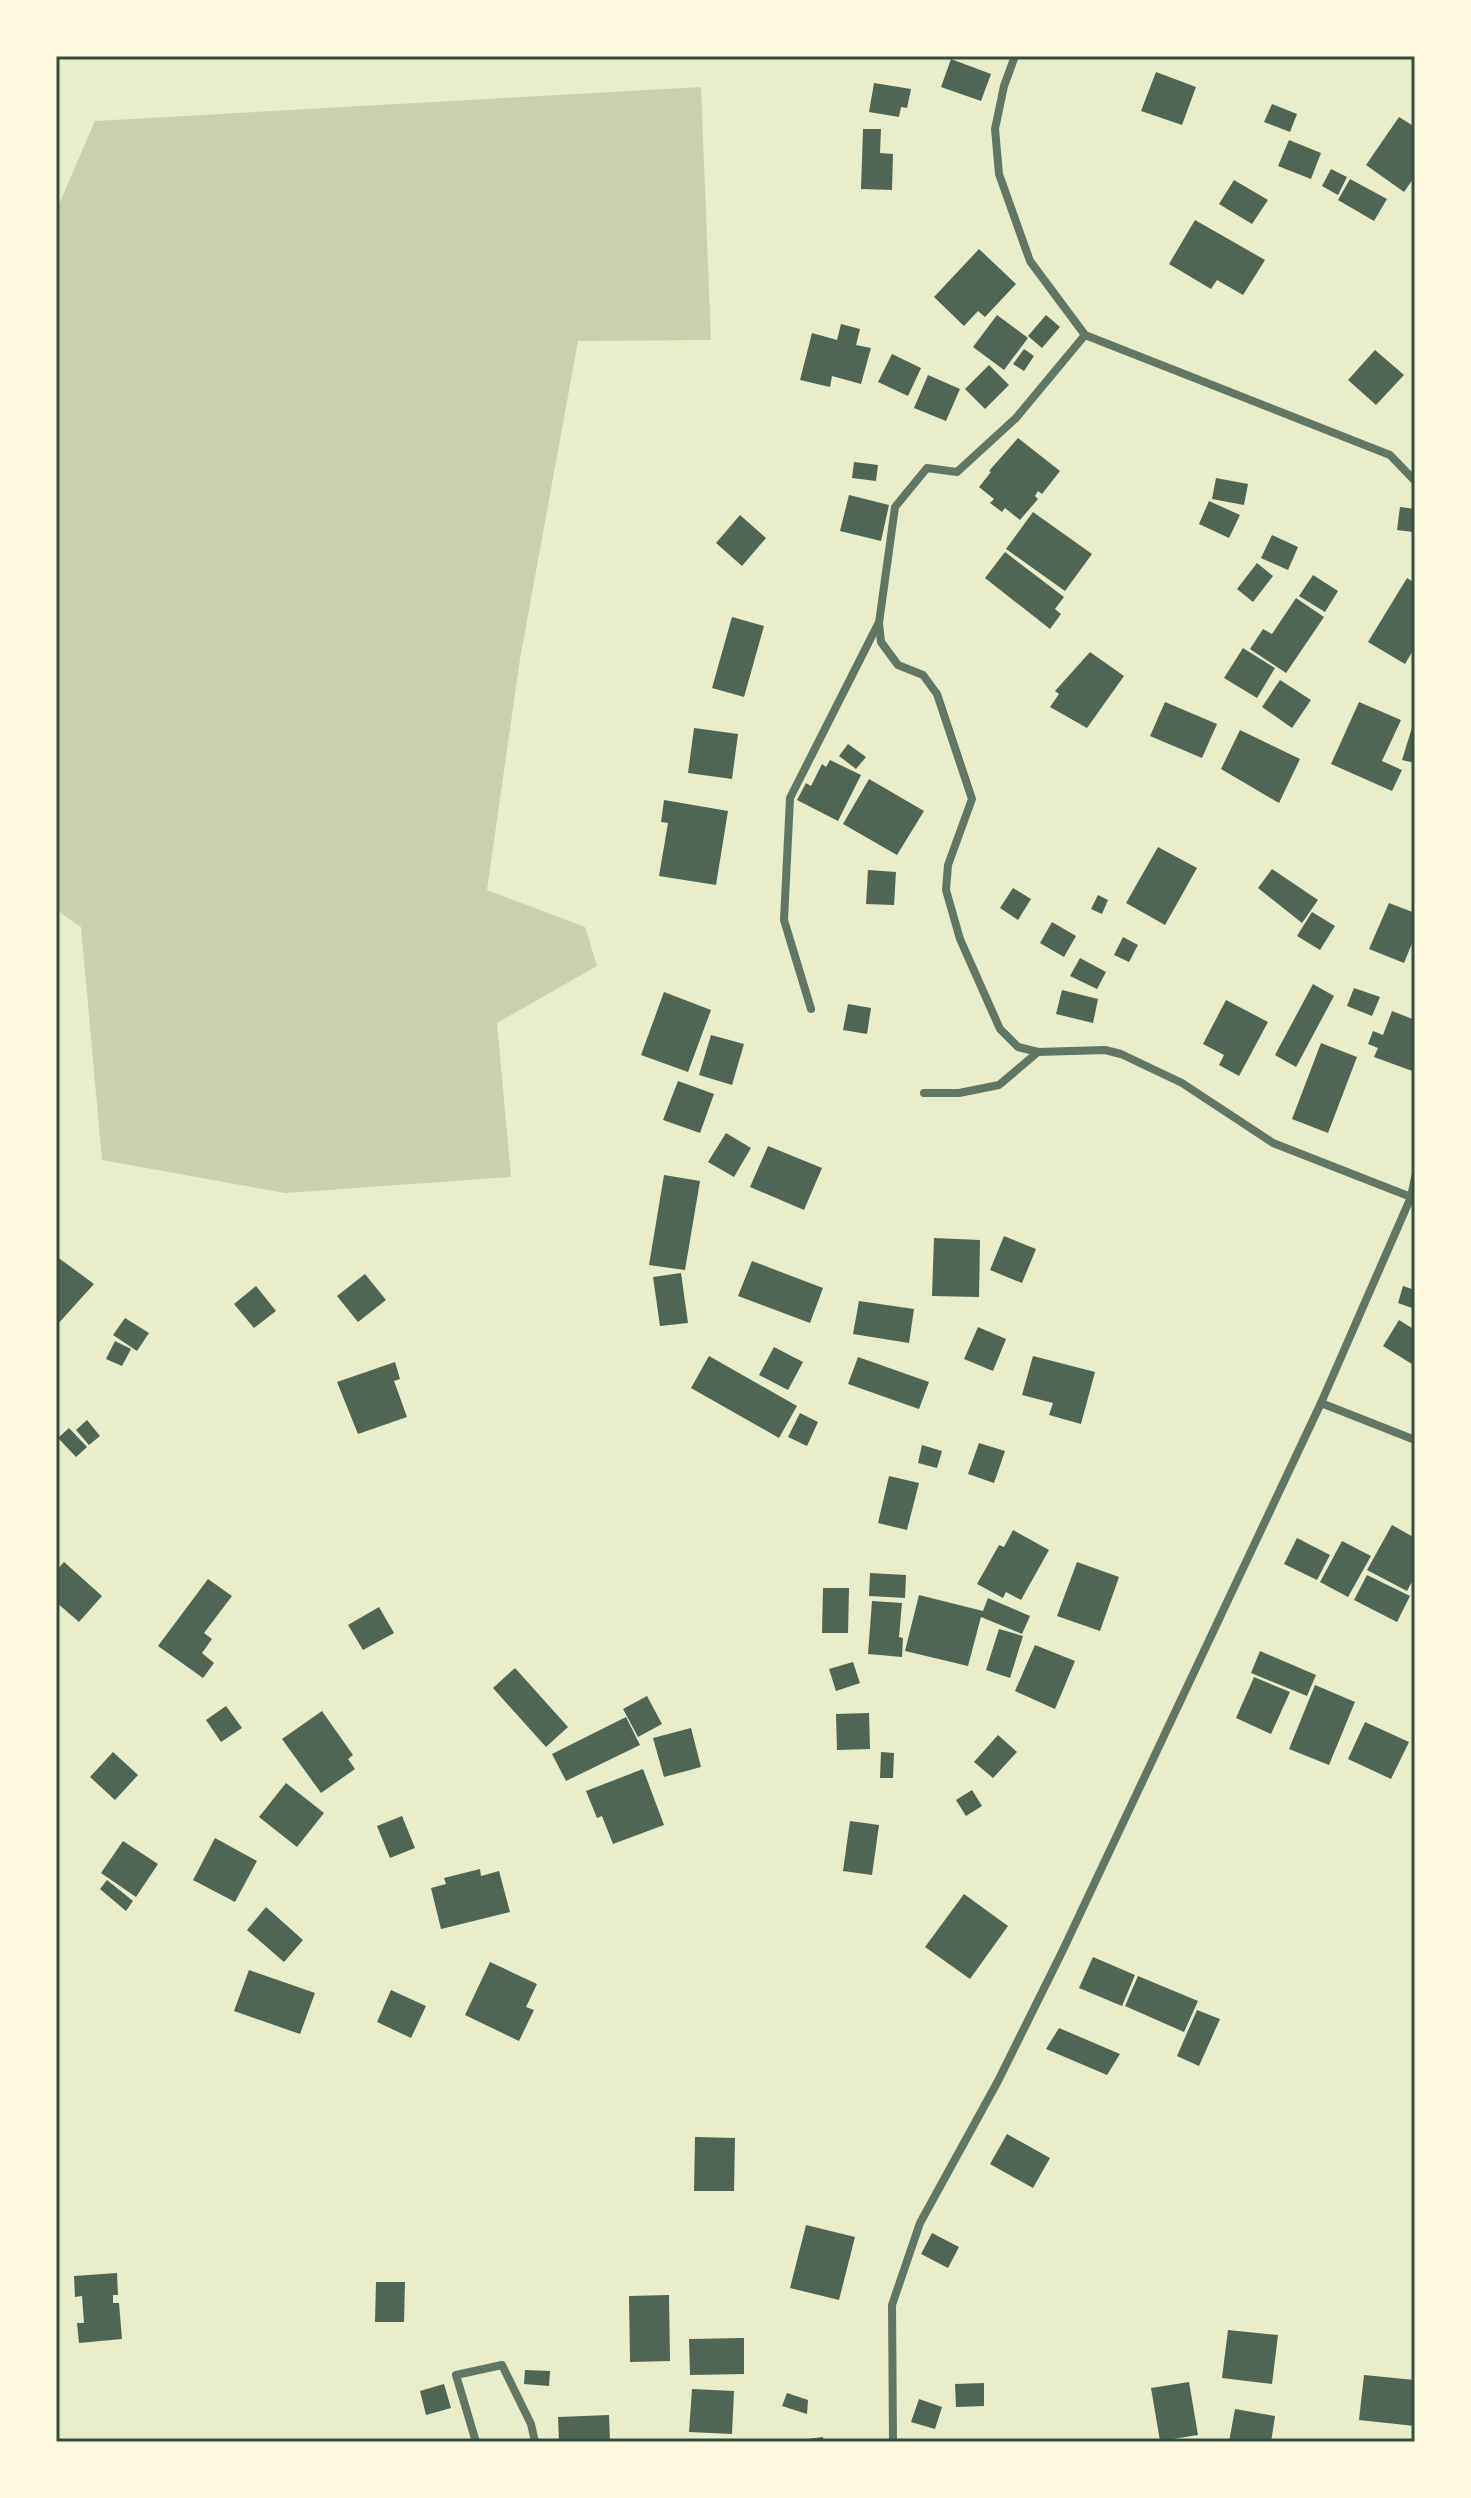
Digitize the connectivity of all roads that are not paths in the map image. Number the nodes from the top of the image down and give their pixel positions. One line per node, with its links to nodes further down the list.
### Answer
1 (1015, 56): 2 (street)
2 (1085, 335): 3 (street); 4 (street)
3 (1415, 481)
4 (879, 623): 5 (street); 6 (street)
5 (811, 1009)
6 (1038, 1052): 7 (street); 9 (street)
7 (924, 1093)
8 (1415, 1177): 9 (street)
9 (1411, 1197): 10 (street)
10 (1321, 1403): 11 (street); 14 (street)
11 (1415, 1440)
12 (476, 2442): 13 (street)
13 (535, 2442)
14 (893, 2442)

